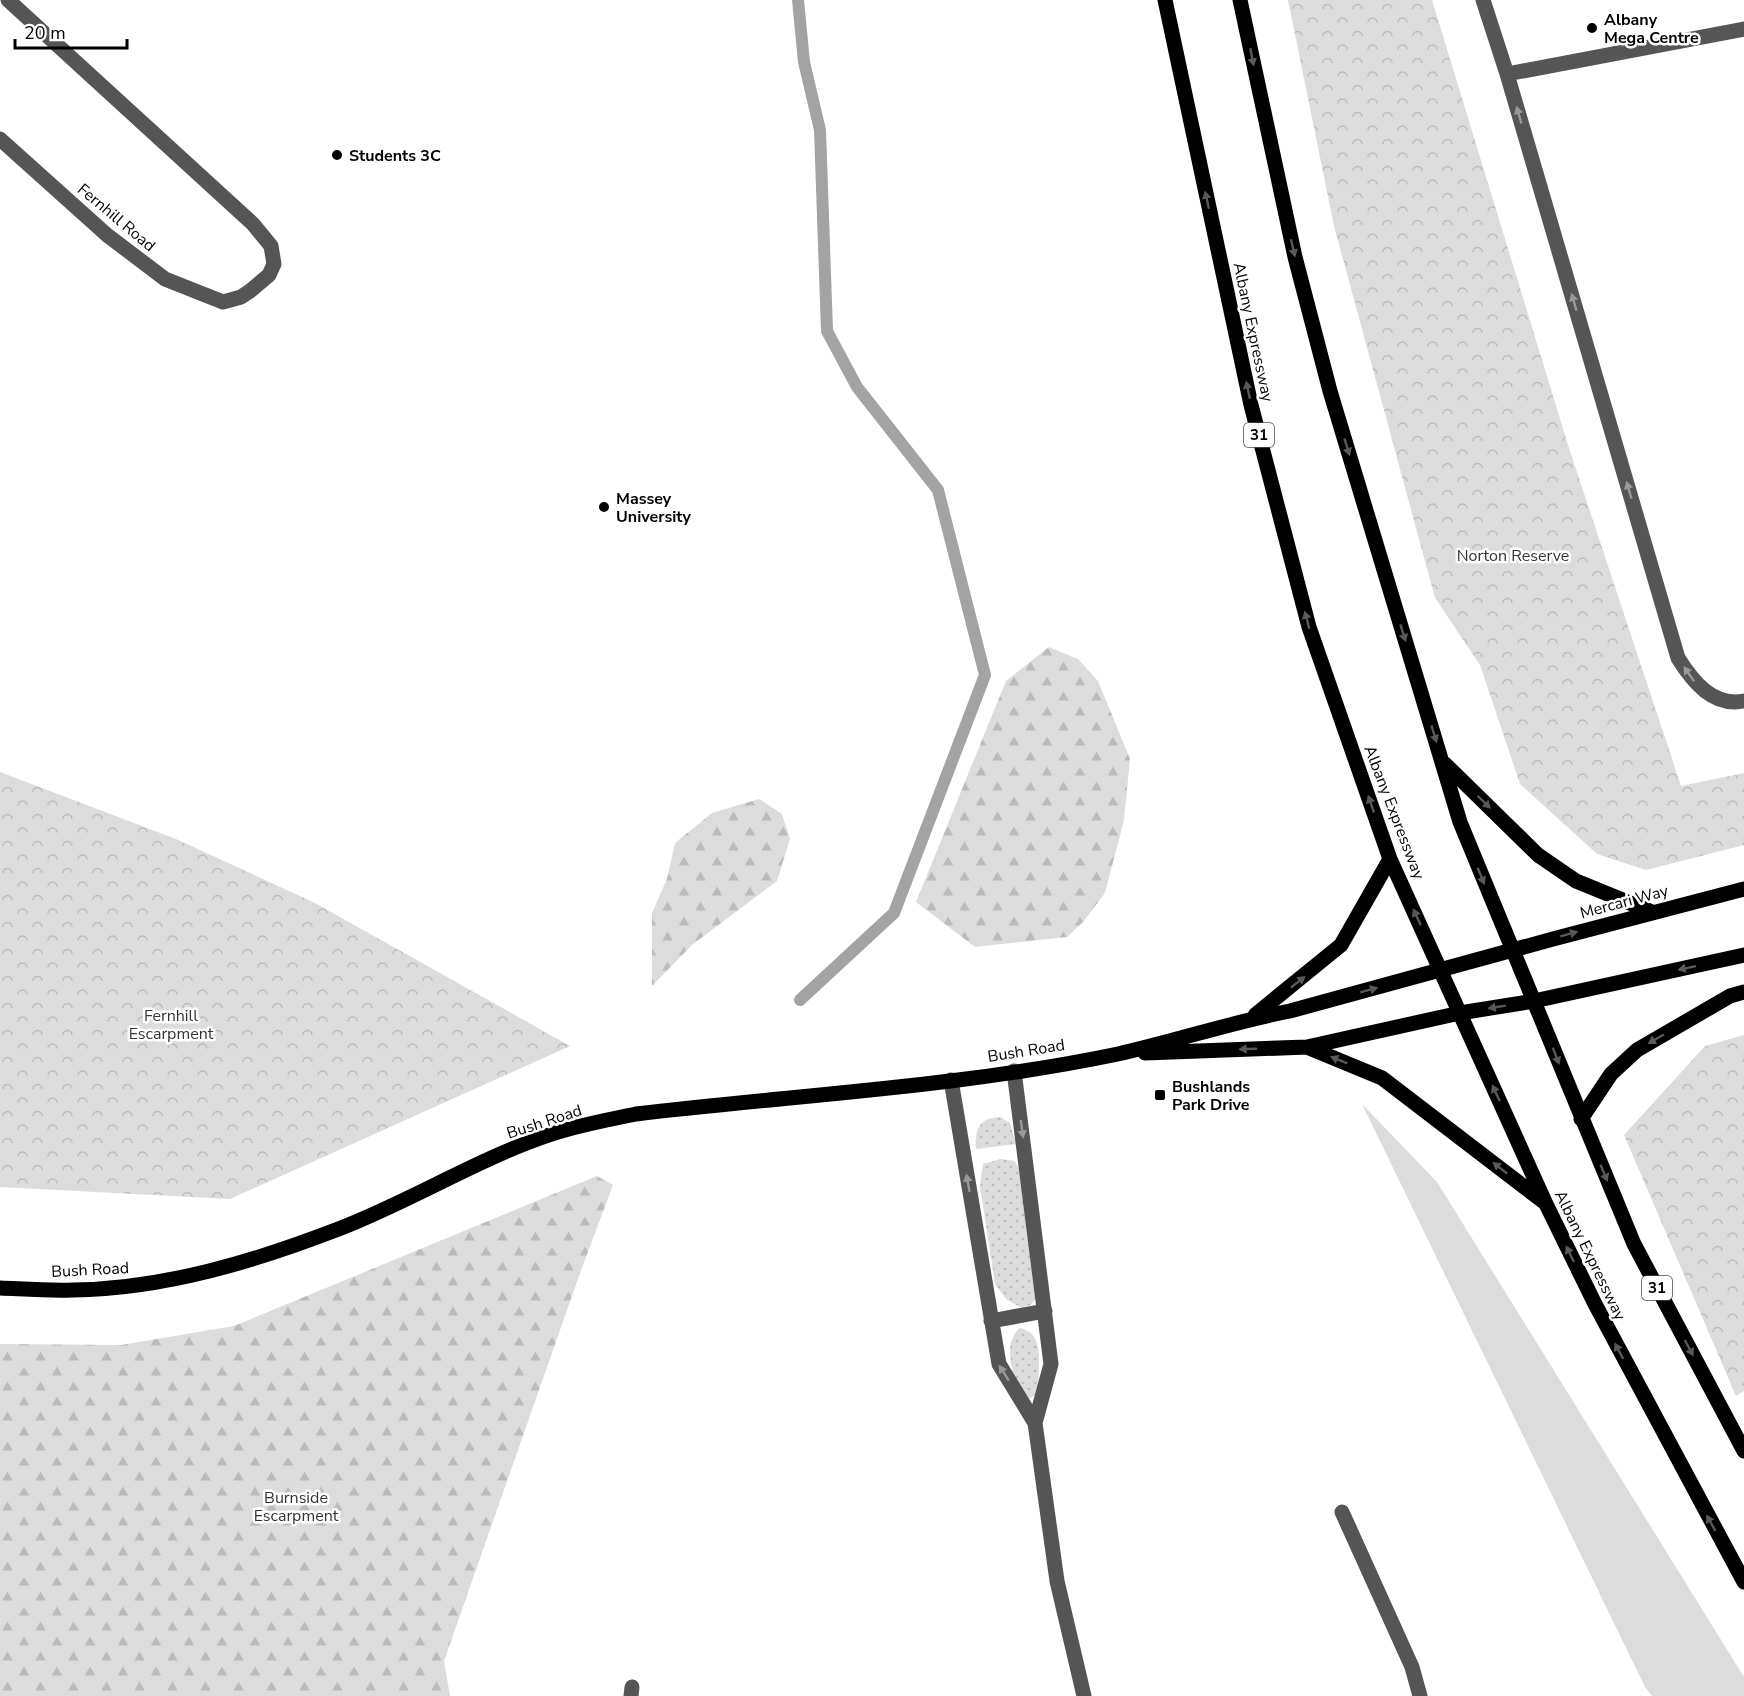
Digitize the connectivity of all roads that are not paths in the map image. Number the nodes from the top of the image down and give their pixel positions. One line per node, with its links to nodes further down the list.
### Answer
1 (8, 0): 7 (street, Fernhill Road)
2 (1165, 0): 10 (main road, Albany Expressway / 31, one-way to 2)
3 (1240, 0): 9 (main road, 31, one-way to 9)
4 (1483, 0): 6 (street)
5 (1744, 29): 6 (street)
6 (1507, 74): 8 (street, one-way to 6)
7 (0, 139)
8 (1740, 702)
9 (1442, 761): 12 (main road, one-way to 12); 13 (main road, 31, one-way to 13)
10 (1390, 859): 15 (main road, Albany Expressway / 31, one-way to 10); 19 (main road, one-way to 10)
11 (1744, 890): 12 (main road, Mercari Way)
12 (1652, 912): 13 (main road, Mercari Way, one-way to 12)
13 (1513, 949): 15 (main road, Mercari Way); 17 (main road, 31)
14 (1744, 955): 17 (main road, one-way to 17)
15 (1441, 970): 18 (main road, Albany Expressway / 31); 19 (main road, Bush Road, one-way to 15)
16 (1744, 992): 24 (main road, one-way to 24)
17 (1534, 1001): 18 (main road, Bush Road, one-way to 18); 24 (main road, 31, one-way to 24)
18 (1460, 1013): 20 (main road, Bush Road); 25 (main road, Albany Expressway / 31, one-way to 18)
19 (1251, 1018): 21 (main road, Bush Road)
20 (1307, 1047): 21 (main road, Bush Road, one-way to 21); 25 (main road, one-way to 20)
21 (1119, 1054): 22 (main road, Bush Road)
22 (1014, 1071): 23 (main road, Bush Road); 27 (street, one-way to 27)
23 (951, 1080): 26 (main road, Bush Road); 28 (street, one-way to 23)
24 (1581, 1119): 30 (main road, 31, one-way to 30)
25 (1546, 1204): 32 (main road, Albany Expressway / 31, one-way to 25)
26 (0, 1288)
27 (1045, 1311): 28 (street); 29 (street)
28 (991, 1321): 29 (street, one-way to 28)
29 (1035, 1423): 33 (street)
30 (1744, 1451)
31 (1342, 1512): 34 (street)
32 (1744, 1582)
33 (1084, 1696)
34 (1420, 1696)

